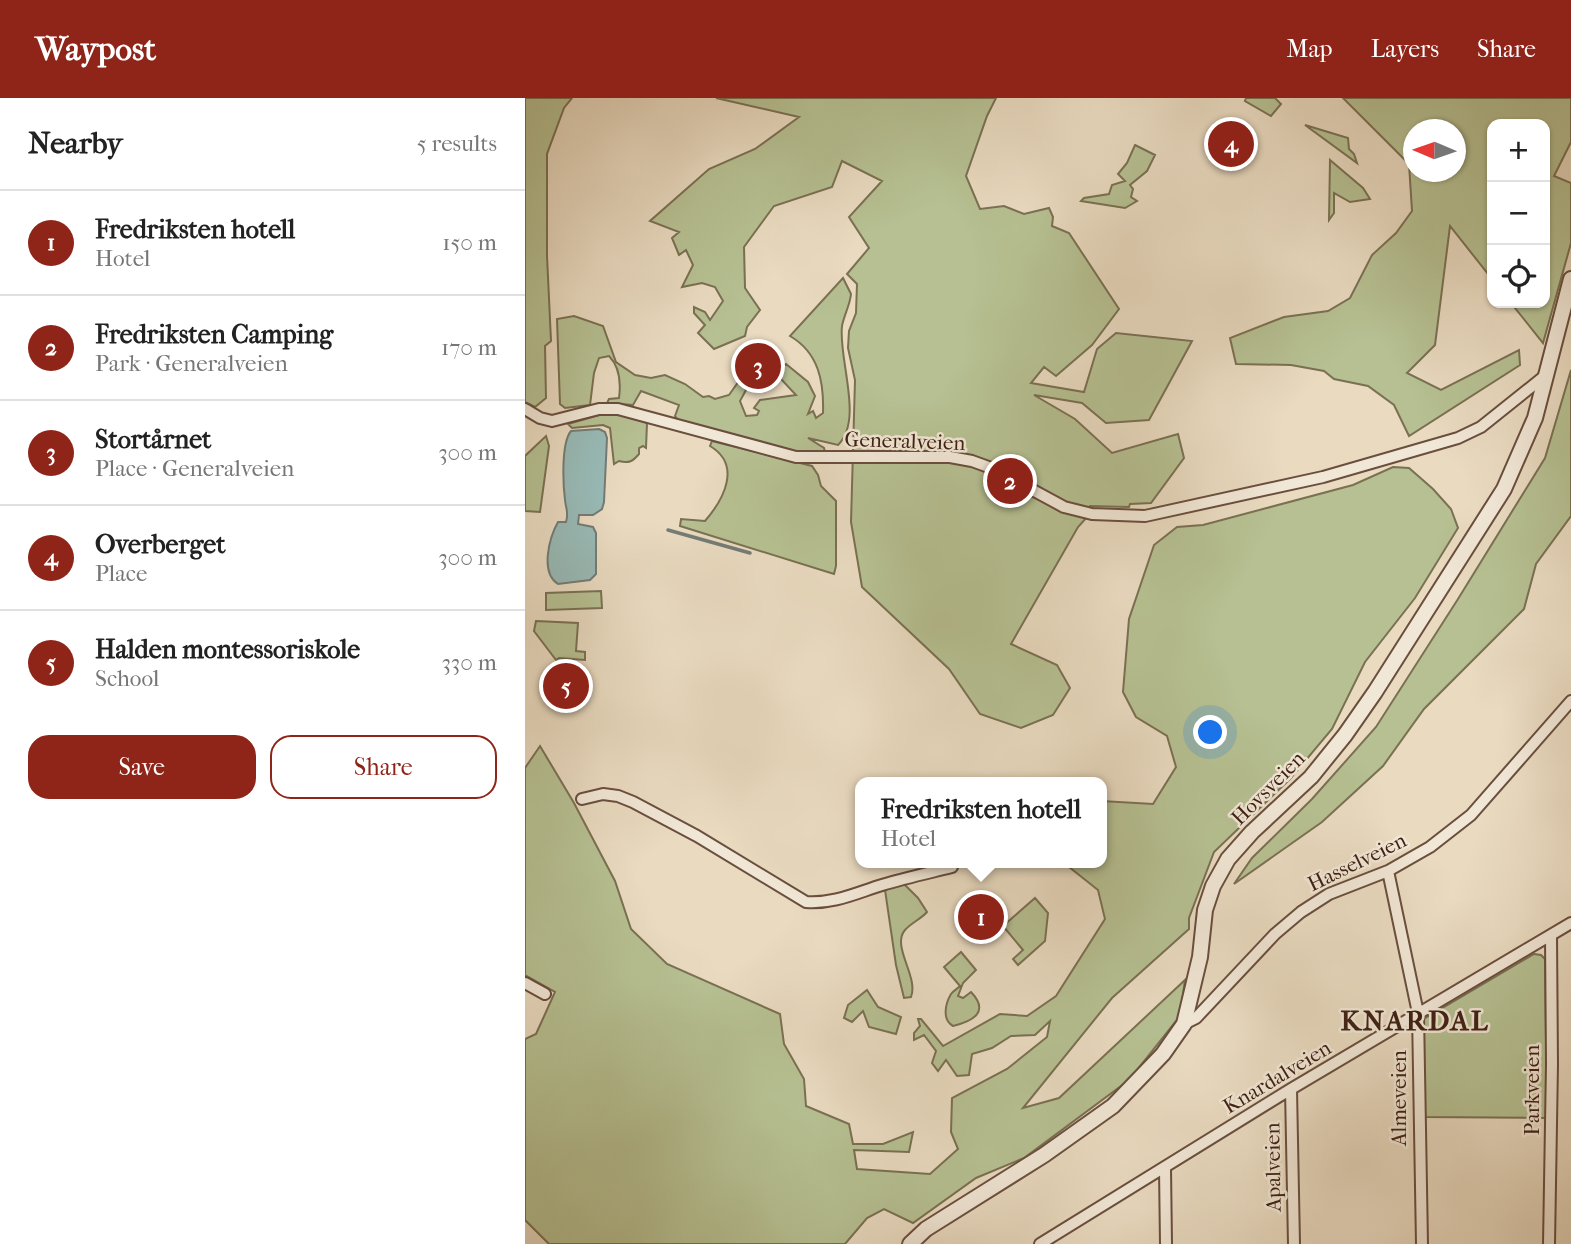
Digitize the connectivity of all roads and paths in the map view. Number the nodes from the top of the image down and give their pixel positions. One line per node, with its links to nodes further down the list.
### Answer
1 (1571, 279): 2 (street, Hovsveien)
2 (1564, 326): 3 (street, Hovsveien)
3 (1547, 374): 4 (street, Generalveien); 14 (street, Hovsveien)
4 (525, 409)
5 (1571, 701): 8 (street, Hasselveien)
6 (582, 799): 7 (street)
7 (948, 868)
8 (1388, 871): 13 (street, Almeveien); 14 (street, Hasselveien)
9 (1571, 923): 10 (street, Knardalveien)
10 (1551, 936): 13 (street, Knardalveien); 22 (street, Parkveien)
11 (525, 983): 12 (street)
12 (544, 994)
13 (1418, 1013): 15 (street, Knardalveien); 21 (street, Almeveien)
14 (1184, 1024): 17 (street, Hovsveien)
15 (1291, 1089): 16 (street, Knardalveien); 20 (street, Apalveien)
16 (1165, 1168): 18 (street, Knardalveien); 19 (street)
17 (910, 1244)
18 (1040, 1244)
19 (1166, 1244)
20 (1294, 1244)
21 (1422, 1244)
22 (1549, 1244)

